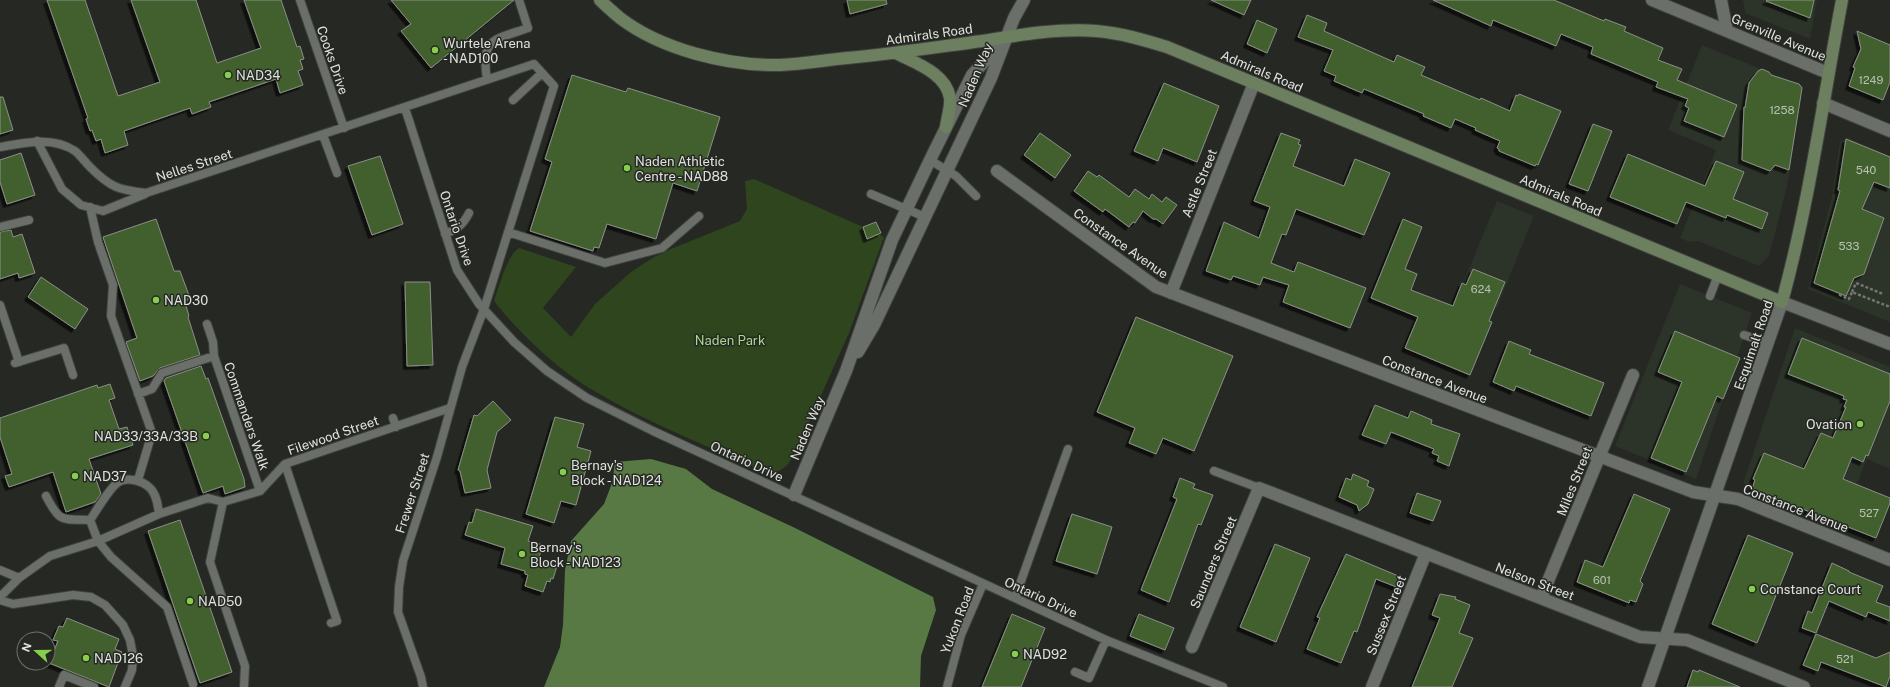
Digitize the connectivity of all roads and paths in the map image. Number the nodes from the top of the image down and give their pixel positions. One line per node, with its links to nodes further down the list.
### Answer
1 (300, 0): 19 (lane, Cooks Drive)
2 (519, 0): 13 (lane)
3 (600, 0): 10 (main road, Admirals Road)
4 (1024, 0): 9 (street)
5 (1652, 0): 8 (street, Grenville Avenue)
6 (1721, 0): 8 (street)
7 (1842, 0): 12 (main road, Esquimalt Road)
8 (1727, 30): 12 (street, Grenville Avenue)
9 (1007, 37): 10 (main road, Admirals Road); 14 (main road, Admirals Road); 18 (street, Naden Way); 25 (street, Naden Way)
10 (896, 53): 18 (main road)
11 (542, 73): 13 (lane, Nelles Street); 15 (lane); 38 (lane, Frewer Street)
12 (1828, 73): 16 (main road, Esquimalt Road)
13 (487, 79): 17 (lane, Nelles Street)
14 (1254, 83): 42 (main road, Admirals Road); 44 (street, Astle Street)
15 (513, 100)
16 (1823, 103): 20 (street); 48 (main road, Esquimalt Road)
17 (405, 108): 19 (lane, Nelles Street); 39 (lane, Ontario Drive)
18 (946, 127): 24 (street, Naden Way)
19 (344, 128): 21 (lane, Nelles Street)
20 (1890, 131)
21 (323, 135): 27 (lane); 28 (lane, Nelles Street)
22 (37, 141): 23 (lane, Nelles Street); 28 (lane, Nelles Street); 31 (lane)
23 (0, 147)
24 (930, 160): 25 (lane); 32 (street, Naden Way)
25 (947, 170): 30 (lane); 35 (street, Naden Way)
26 (997, 171): 44 (street, Constance Avenue)
27 (337, 173)
28 (146, 193): 31 (lane)
29 (871, 194): 32 (lane)
30 (976, 196)
31 (90, 207): 60 (lane)
32 (907, 209): 35 (lane); 57 (street, Naden Way)
33 (470, 213): 39 (lane)
34 (699, 216): 40 (lane)
35 (926, 217): 57 (street, Naden Way)
36 (30, 220): 37 (lane)
37 (0, 227)
38 (508, 232): 40 (lane); 51 (lane, Frewer Street)
39 (445, 234): 51 (lane, Ontario Drive)
40 (605, 263): 41 (lane)
41 (598, 270)
42 (1718, 275): 47 (lane); 48 (main road, Admirals Road)
43 (1852, 292): 45 (path); 46 (path); 50 (path)
44 (1171, 293): 69 (street, Constance Avenue)
45 (1840, 294)
46 (1883, 294)
47 (1710, 296)
48 (1782, 302): 54 (street, Esquimalt Road); 55 (street, Admirals Road)
49 (0, 307): 58 (lane)
50 (1890, 307)
51 (484, 309): 61 (lane, Frewer Street); 75 (lane, Ontario Drive)
52 (207, 324): 56 (lane, Commanders Walk)
53 (1744, 335): 54 (lane)
54 (1768, 343): 77 (street, Esquimalt Road)
55 (1890, 344)
56 (214, 352): 60 (lane); 74 (lane, Commanders Walk)
57 (846, 372): 75 (street, Naden Way)
58 (73, 375)
59 (1633, 375): 69 (street, Miles Street)
60 (138, 394): 72 (lane)
61 (450, 408): 63 (lane, Filewood Street); 100 (lane, Frewer Street)
62 (393, 418): 63 (lane)
63 (396, 427): 65 (lane, Filewood Street)
64 (351, 433): 65 (lane)
65 (354, 441): 68 (lane, Filewood Street)
66 (309, 447): 68 (lane)
67 (1068, 449): 88 (lane)
68 (312, 455): 70 (lane, Filewood Street)
69 (1599, 457): 77 (street, Constance Avenue); 89 (street, Miles Street)
70 (285, 464): 74 (lane, Filewood Street); 90 (lane)
71 (1214, 470): 73 (lane)
72 (138, 480): 79 (lane); 80 (lane)
73 (1258, 488): 82 (street, Nelson Street); 93 (street, Saunders Street)
74 (260, 491): 78 (lane)
75 (794, 495): 86 (lane, Ontario Drive)
76 (46, 496): 80 (lane)
77 (1715, 496): 83 (street, Constance Avenue); 91 (street, Esquimalt Road)
78 (223, 502): 79 (lane); 99 (lane)
79 (159, 514): 81 (lane)
80 (90, 520): 81 (lane)
81 (98, 541): 85 (lane); 95 (lane)
82 (1426, 553): 89 (street, Nelson Street); 103 (street, Sussex Street)
83 (1890, 560)
84 (0, 570): 85 (lane)
85 (19, 578): 87 (lane)
86 (983, 584): 88 (lane, Ontario Drive); 101 (lane, Yukon Road)
87 (0, 598): 98 (lane)
88 (1015, 598): 92 (lane, Ontario Drive)
89 (1541, 598): 91 (street, Nelson Street)
90 (331, 623)
91 (1663, 638): 104 (street, Esquimalt Road); 105 (street, Nelson Street)
92 (1106, 640): 94 (lane); 102 (lane, Ontario Drive)
93 (1192, 647)
94 (1075, 672)
95 (193, 684)
96 (59, 687): 97 (lane)
97 (94, 687)
98 (125, 687)
99 (244, 687)
100 (423, 687)
101 (947, 687)
102 (1224, 687)
103 (1372, 687)
104 (1648, 687)
105 (1804, 687)

